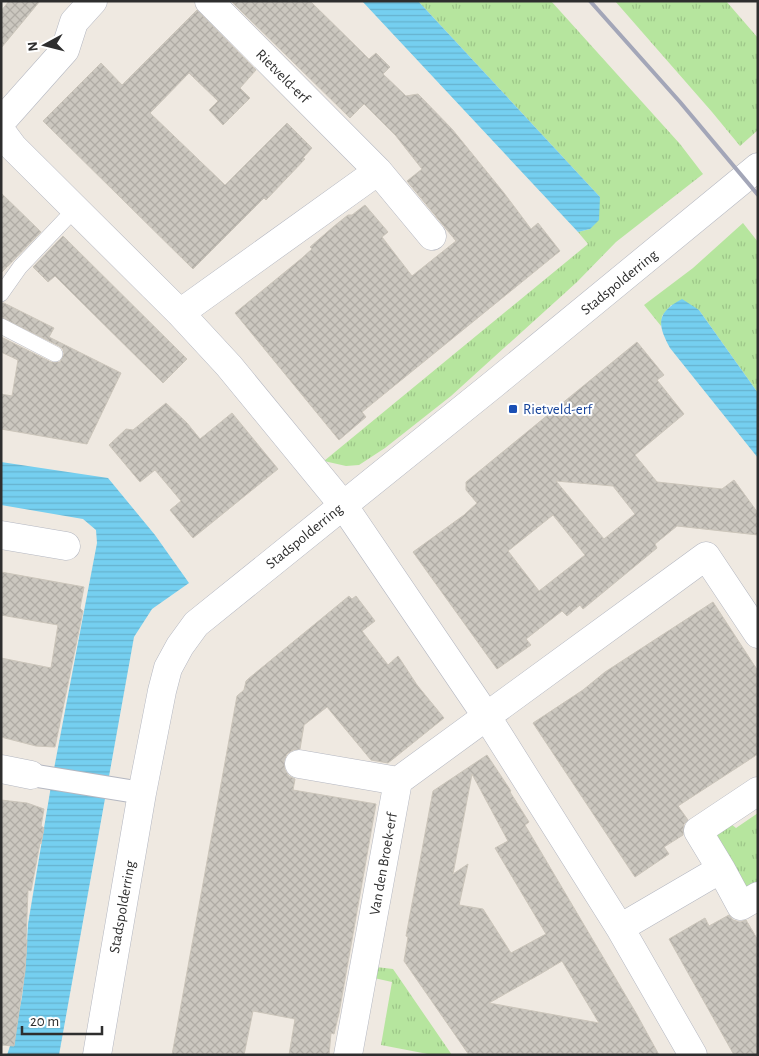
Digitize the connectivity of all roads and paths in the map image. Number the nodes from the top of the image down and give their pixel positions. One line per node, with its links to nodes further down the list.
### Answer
1 (93, 1): 3 (street)
2 (209, 1): 6 (street, Rietveld-erf)
3 (1, 122)
4 (1, 131): 7 (street)
5 (758, 167): 13 (street, Stadspolderring)
6 (378, 171): 8 (street, Rietveld-erf); 10 (street)
7 (75, 209): 9 (lane); 10 (street)
8 (432, 236)
9 (1, 294)
10 (180, 313): 13 (street)
11 (1, 326): 12 (lane)
12 (55, 354)
13 (343, 505): 17 (street); 22 (street, Stadspolderring)
14 (1, 535): 15 (street)
15 (66, 546)
16 (758, 634): 17 (street)
17 (487, 717): 21 (street); 26 (street)
18 (299, 764): 21 (street)
19 (1, 769): 20 (street)
20 (40, 776): 22 (street)
21 (398, 781): 28 (street, Van den Broek-erf)
22 (130, 791): 27 (street, Stadspolderring)
23 (758, 791): 24 (street)
24 (721, 869): 25 (street); 26 (street)
25 (758, 896)
26 (620, 928): 29 (street)
27 (97, 1055)
28 (348, 1055)
29 (693, 1055)

